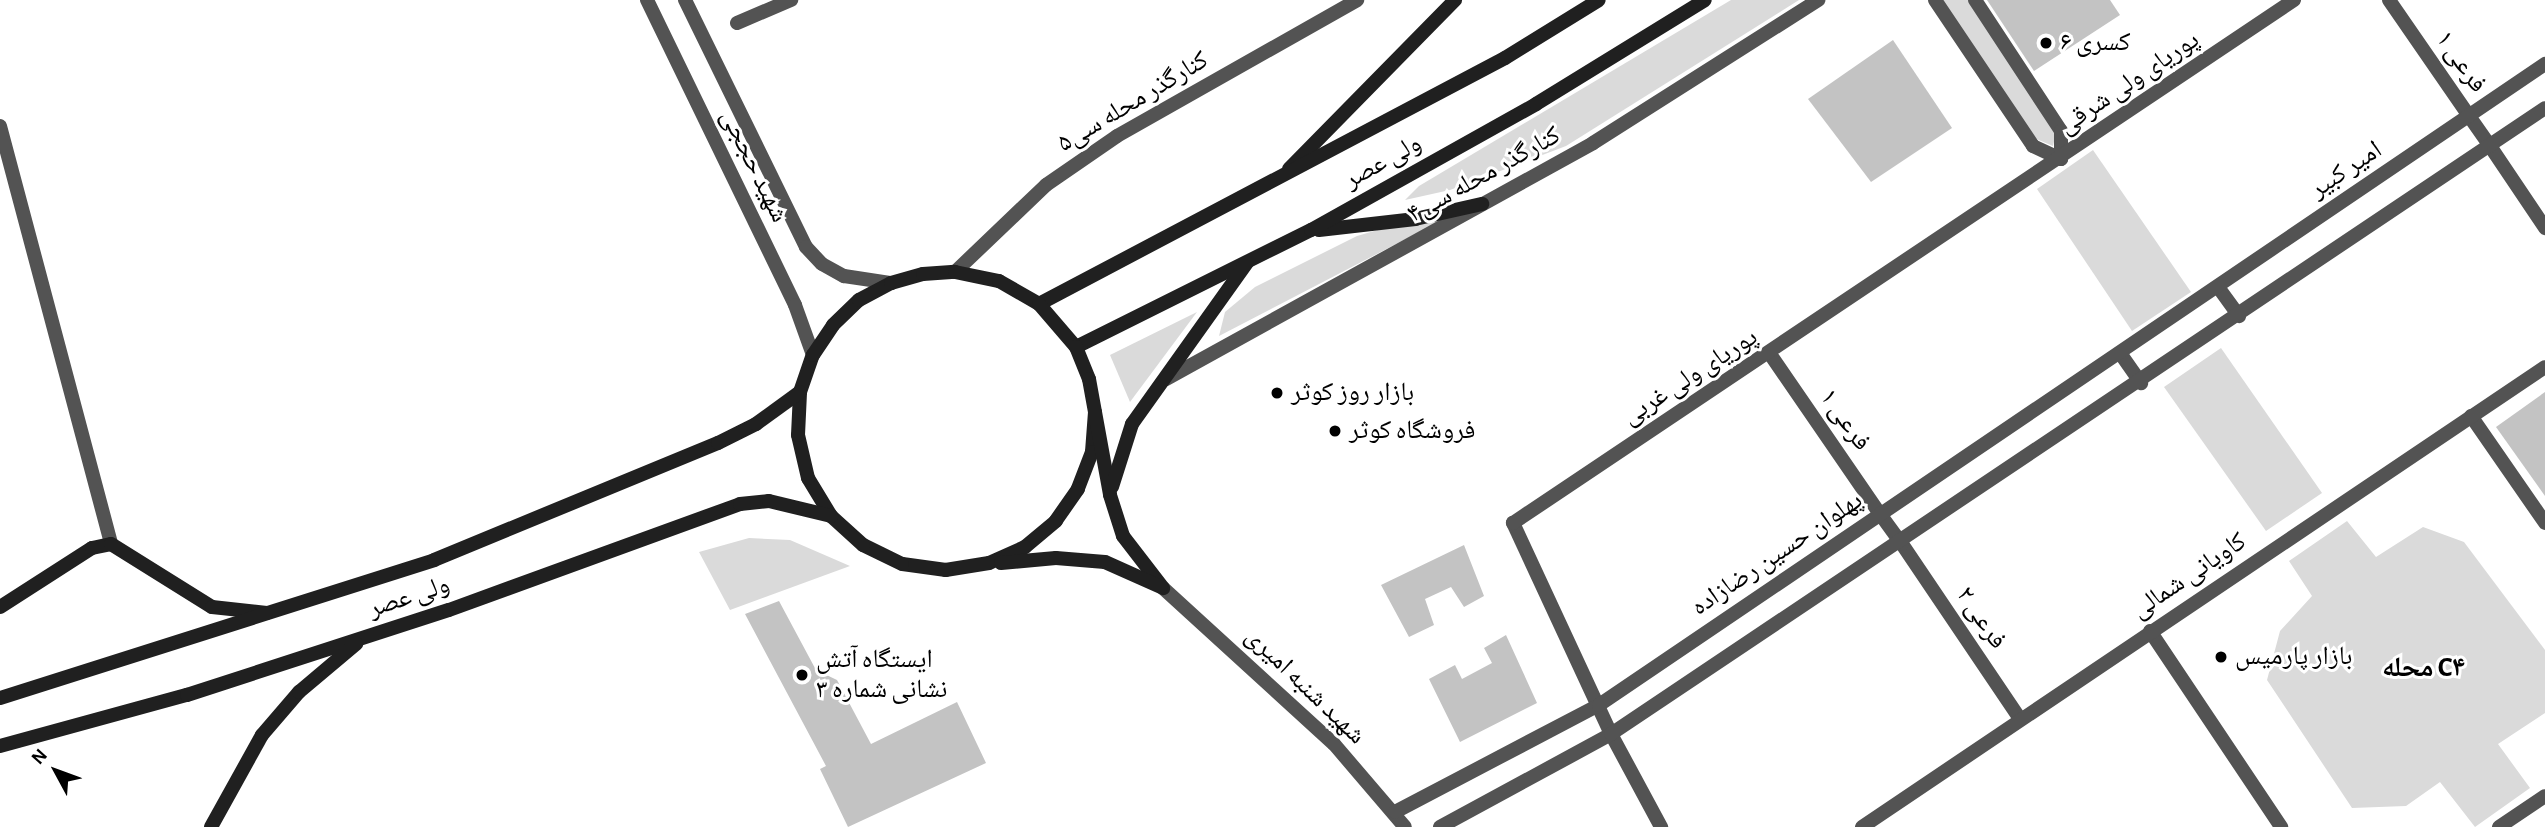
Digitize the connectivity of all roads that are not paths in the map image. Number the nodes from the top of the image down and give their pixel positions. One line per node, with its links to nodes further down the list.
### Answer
1 (647, 0): 34 (street, شهید حججی)
2 (685, 0): 26 (street, شهید حججی)
3 (791, 0): 13 (street)
4 (1357, 0): 25 (street, کنارگذر محله سی۵)
5 (1455, 0): 20 (main road)
6 (1599, 0): 20 (main road, ولی عصر)
7 (1705, 0): 23 (main road, ولی عصر)
8 (1818, 0): 21 (street, کنارگذر محله سی۴)
9 (1935, 0): 19 (street)
10 (1975, 0): 19 (street)
11 (2294, 0): 19 (street, پوریای ولی شرقی)
12 (2389, 0): 16 (street, فرعی ۱)
13 (737, 23)
14 (2545, 64): 16 (street, امیر کبیر)
15 (2545, 108): 18 (street)
16 (2469, 117): 18 (street, فرعی ۱); 27 (street, امیر کبیر)
17 (0, 126): 45 (street)
18 (2490, 146): 22 (street); 29 (street)
19 (2061, 159): 33 (street, پوریای ولی غربی)
20 (1277, 181): 28 (main road, ولی عصر)
21 (1482, 204): 23 (main road); 36 (street, کنارگذر محله سی۴)
22 (2545, 228)
23 (1311, 230): 24 (main road, ولی عصر)
24 (1250, 260): 31 (main road, ولی عصر); 36 (main road)
25 (955, 272): 26 (main road); 28 (main road)
26 (891, 283): 34 (main road)
27 (2218, 287): 29 (street); 30 (street, امیر کبیر)
28 (1039, 304): 31 (main road)
29 (2239, 316): 37 (street)
30 (2174, 318): 32 (street, پهلوان حسین رضازاده)
31 (1076, 347): 39 (main road)
32 (2120, 353): 37 (street); 42 (street, پهلوان حسین رضازاده)
33 (1770, 354): 42 (street, فرعی ۱); 54 (street, پوریای ولی غربی)
34 (813, 355): 38 (main road)
35 (2545, 368): 40 (street, کاویانی شمالی)
36 (1166, 379): 41 (main road)
37 (2141, 383): 46 (street)
38 (800, 392): 43 (main road); 50 (main road, ولی عصر)
39 (1095, 412): 41 (main road); 47 (main road)
40 (2471, 416): 44 (street); 51 (street, کاویانی شمالی)
41 (1110, 495): 48 (main road)
42 (1881, 514): 46 (street, فرعی ۱); 54 (street, پهلوان حسین رضازاده)
43 (831, 516): 47 (main road); 52 (main road, ولی عصر)
44 (2545, 523)
45 (111, 544): 49 (main road); 50 (main road)
46 (1902, 544): 55 (street, فرعی ۲); 56 (street)
47 (989, 564): 48 (main road)
48 (1163, 588): 59 (street, شهید شنبه امیری)
49 (0, 607)
50 (274, 613): 53 (main road, ولی عصر)
51 (2150, 631): 55 (street, کاویانی شمالی); 65 (street)
52 (362, 639): 57 (main road, ولی عصر); 60 (main road)
53 (0, 698)
54 (1599, 705): 56 (street); 59 (street, پهلوان حسین رضازاده)
55 (2020, 719): 64 (street, کاویانی شمالی)
56 (1611, 734): 62 (street); 63 (street)
57 (0, 746)
58 (2545, 796): 66 (street)
59 (1395, 813): 61 (street, شهید شنبه امیری)
60 (211, 827)
61 (1405, 827)
62 (1440, 827)
63 (1661, 827)
64 (1862, 827)
65 (2281, 827)
66 (2499, 827)

